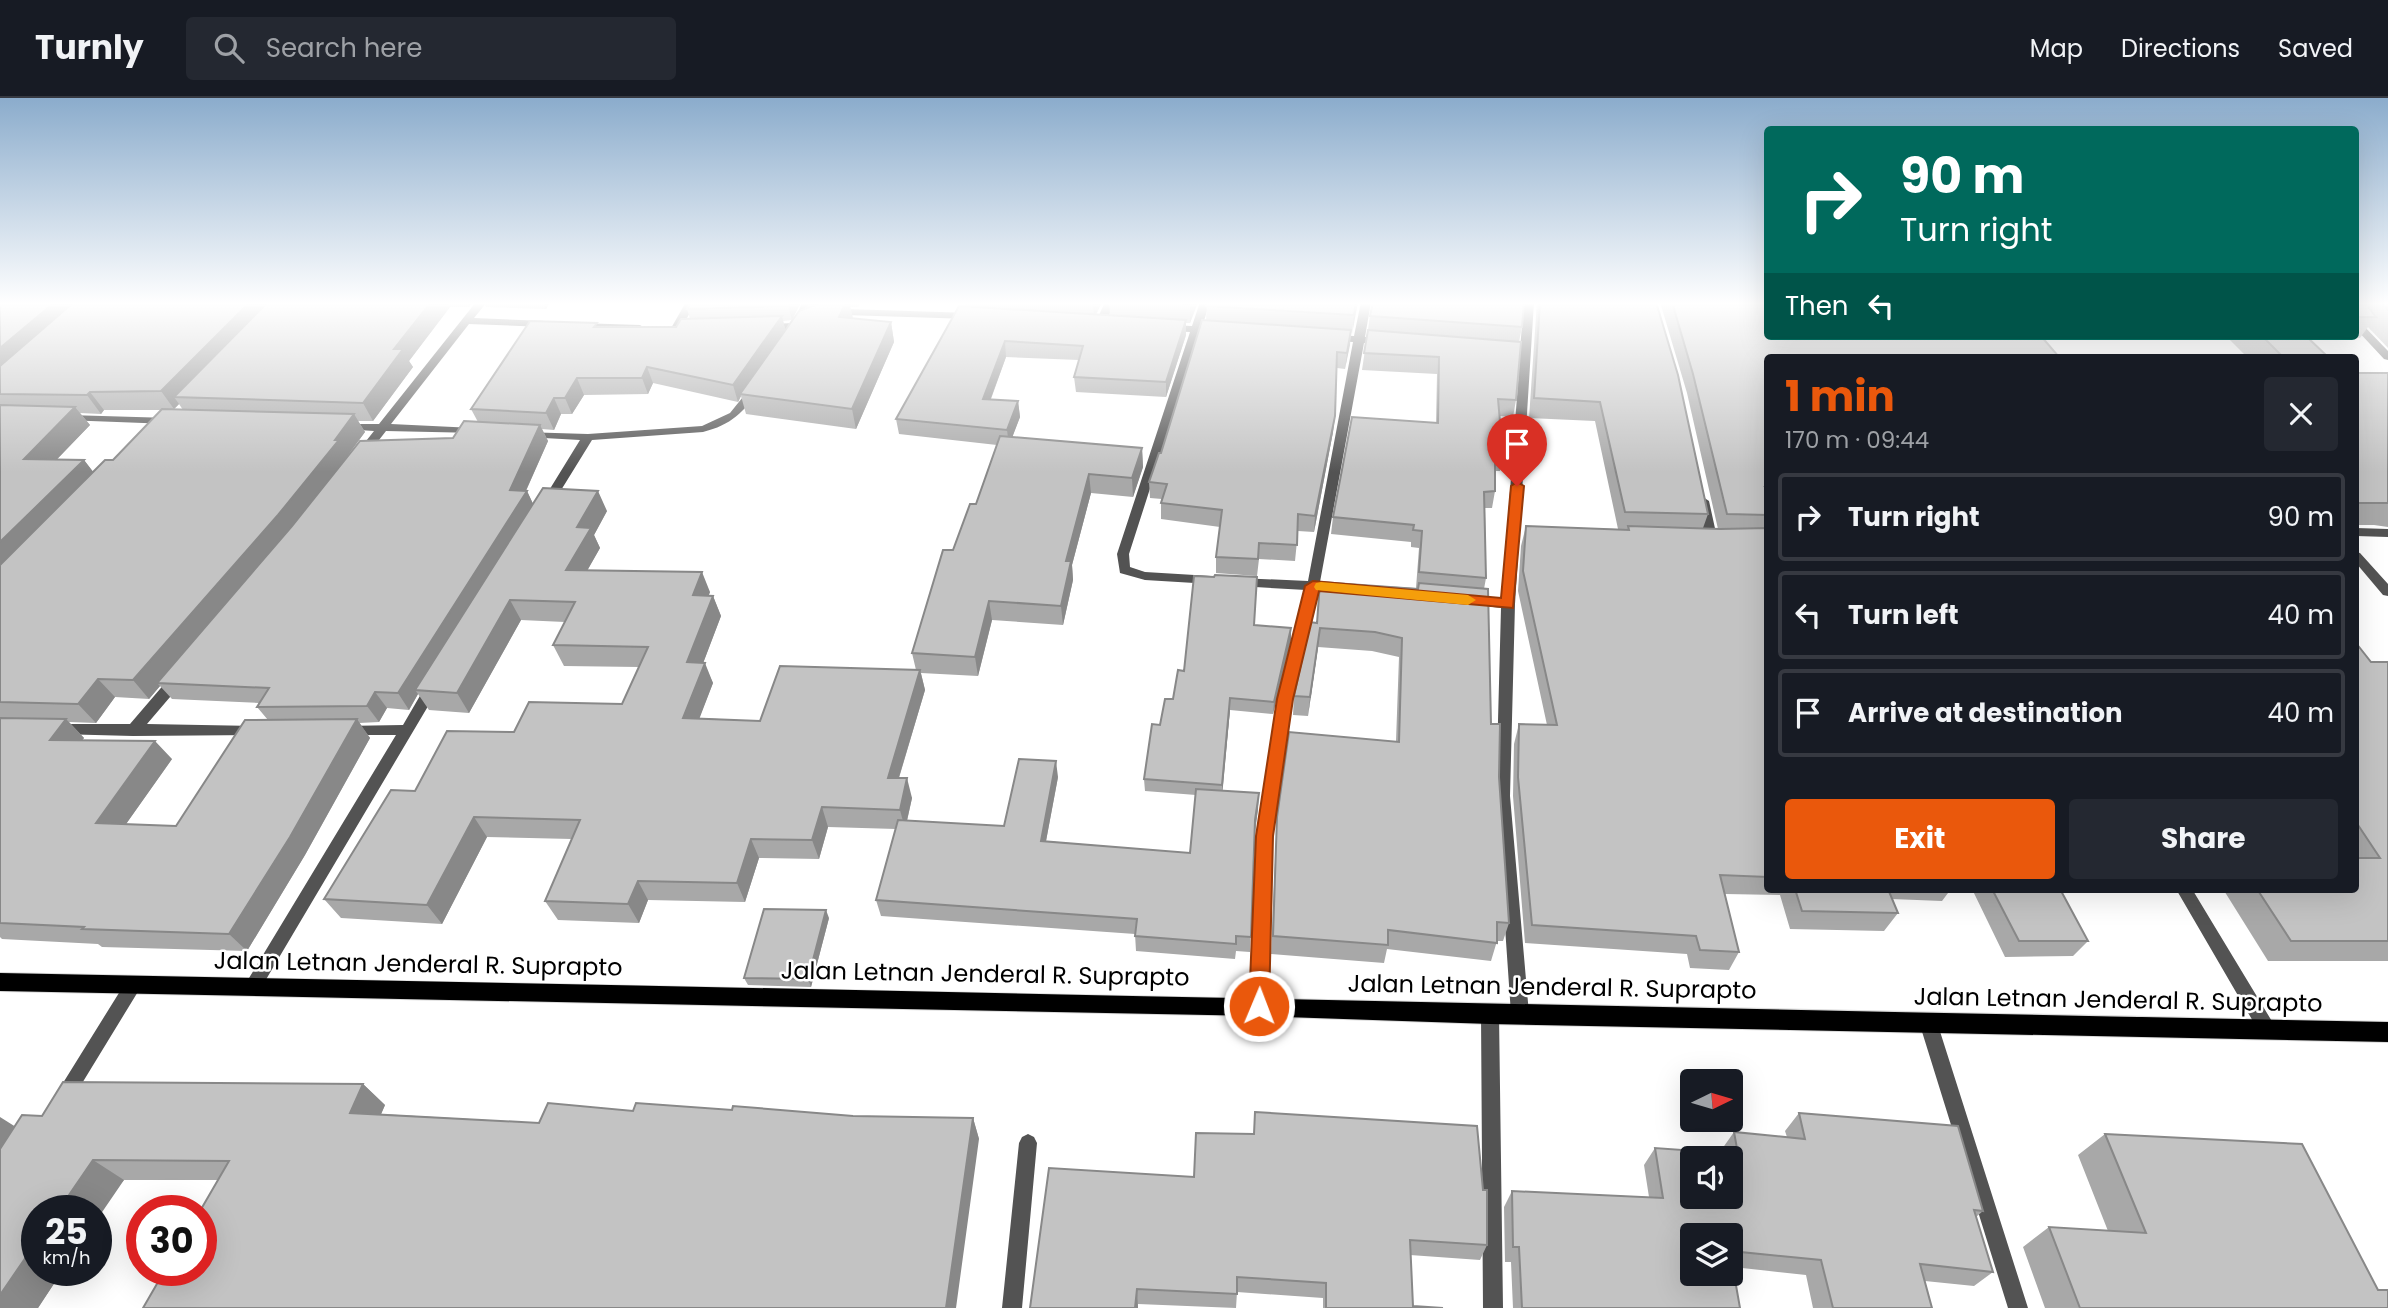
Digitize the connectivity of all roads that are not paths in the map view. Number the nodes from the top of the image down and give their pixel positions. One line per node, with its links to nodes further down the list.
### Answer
1 (437, 358): 8 (street)
2 (1187, 358): 20 (street)
3 (1356, 358): 20 (street)
4 (1525, 358): 23 (street)
5 (761, 380): 12 (street)
6 (53, 418): 9 (street)
7 (331, 425): 8 (street)
8 (383, 427): 10 (street); 13 (street)
9 (162, 430)
10 (493, 432)
11 (506, 433): 12 (street)
12 (588, 437): 15 (street)
13 (352, 467)
14 (1700, 488): 18 (street)
15 (538, 518)
16 (2359, 532): 17 (street)
17 (2388, 533)
18 (1726, 542)
19 (2359, 559): 21 (street)
20 (1320, 586): 35 (street)
21 (2388, 592)
22 (1452, 599): 23 (street)
23 (1508, 604): 37 (street)
24 (185, 670): 29 (street)
25 (442, 671): 28 (street)
26 (38, 729): 29 (street)
27 (338, 730): 28 (street)
28 (406, 730): 34 (street)
29 (133, 731): 30 (street)
30 (269, 731)
31 (2185, 893): 39 (street)
32 (0, 982): 33 (main road, Jalan Letnan Jenderal R. Suprapto)
33 (133, 985): 34 (main road, Jalan Letnan Jenderal R. Suprapto); 41 (street)
34 (252, 988): 35 (main road, Jalan Letnan Jenderal R. Suprapto)
35 (1259, 1006): 36 (main road, Jalan Letnan Jenderal R. Suprapto)
36 (1490, 1014): 37 (main road, Jalan Letnan Jenderal R. Suprapto); 44 (street)
37 (1520, 1014): 38 (main road, Jalan Letnan Jenderal R. Suprapto)
38 (1928, 1022): 39 (main road, Jalan Letnan Jenderal R. Suprapto); 45 (street)
39 (2267, 1029): 40 (main road, Jalan Letnan Jenderal R. Suprapto)
40 (2388, 1032)
41 (55, 1113)
42 (1028, 1143): 43 (street)
43 (1012, 1308)
44 (1493, 1308)
45 (2018, 1308)

